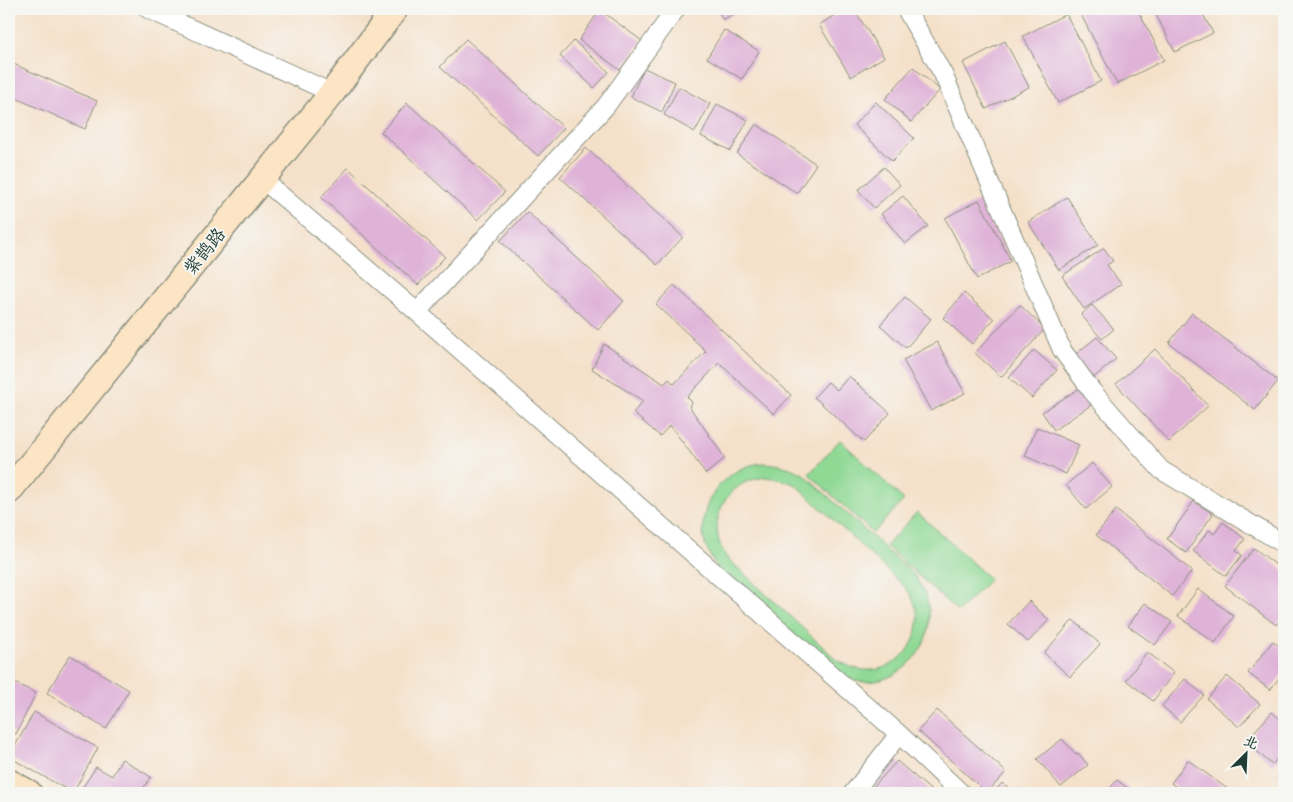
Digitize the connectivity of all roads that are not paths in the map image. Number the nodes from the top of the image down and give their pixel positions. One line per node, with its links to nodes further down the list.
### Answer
1 (148, 9): 5 (street)
2 (395, 9): 5 (street, 紫鹊路)
3 (676, 9): 7 (street)
4 (906, 9): 9 (street)
5 (332, 94): 6 (street, 紫鹊路)
6 (262, 179): 7 (street); 8 (street, 紫鹊路)
7 (417, 312): 10 (street)
8 (9, 491)
9 (1284, 544)
10 (900, 734): 13 (street); 14 (street)
11 (9, 782): 12 (street)
12 (29, 793)
13 (853, 793)
14 (961, 793)

